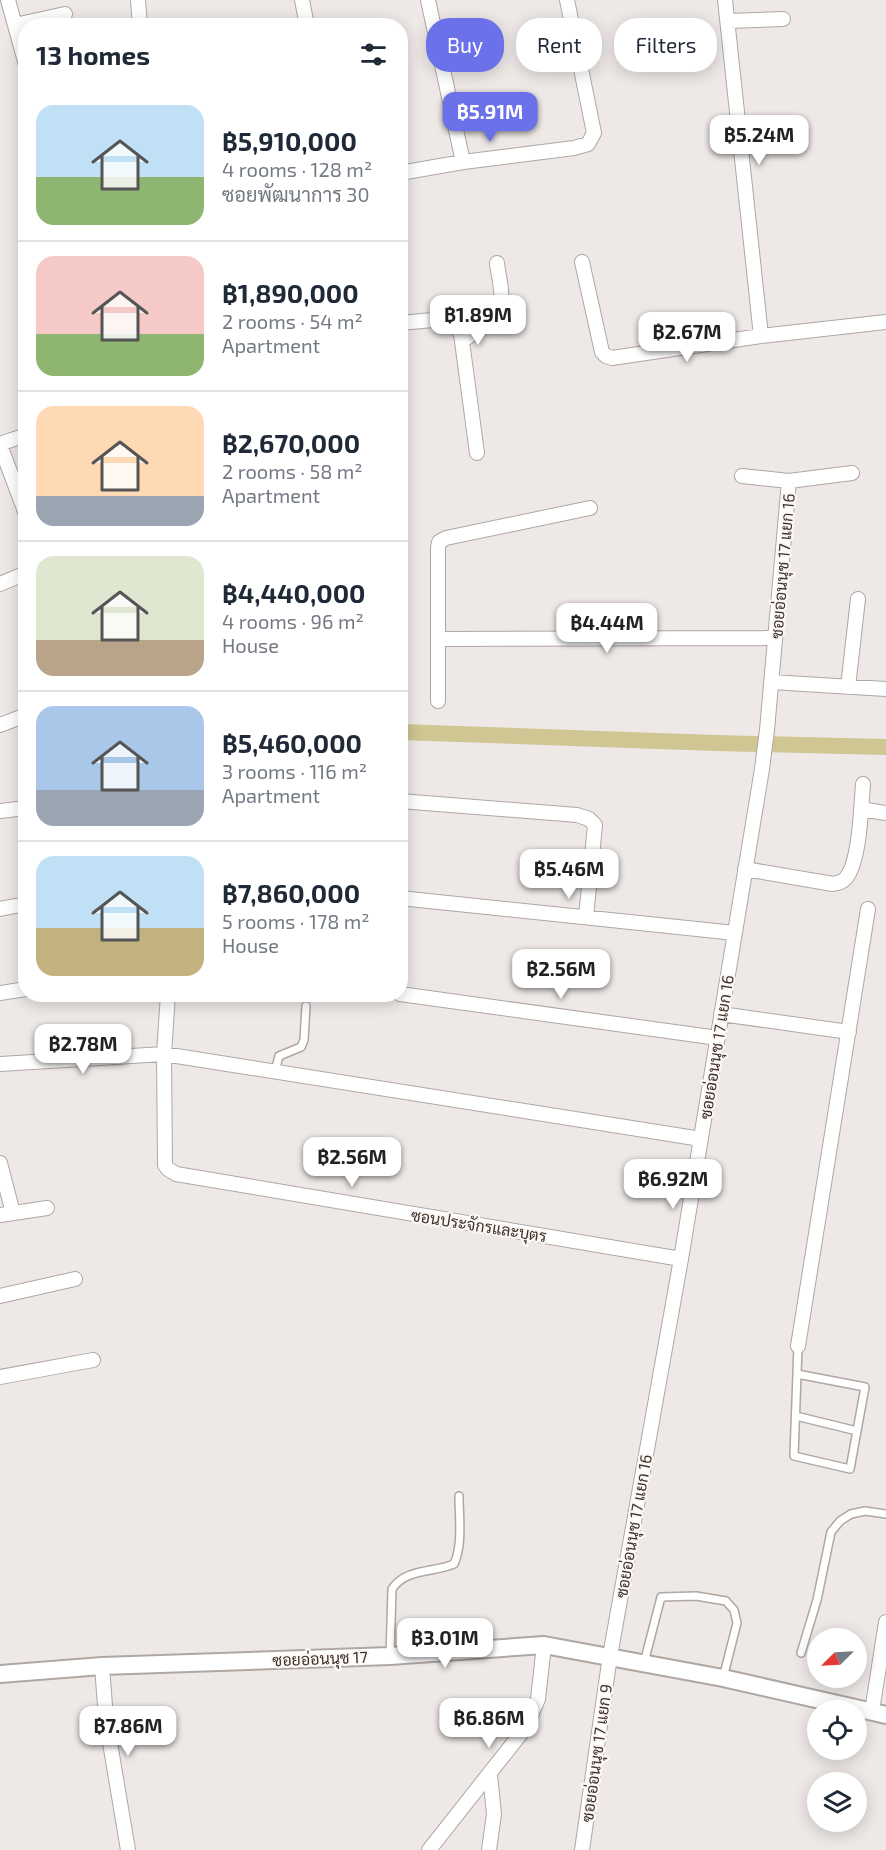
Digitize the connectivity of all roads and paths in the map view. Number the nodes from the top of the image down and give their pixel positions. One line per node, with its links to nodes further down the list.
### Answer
1 (8, 0): 14 (street)
2 (138, 0): 9 (street)
3 (302, 0): 10 (street)
4 (428, 0): 16 (street)
5 (567, 0): 16 (street)
6 (725, 0): 12 (street)
7 (64, 14): 8 (street)
8 (46, 18)
9 (139, 18)
10 (305, 18)
11 (783, 19): 12 (street)
12 (728, 21): 22 (street)
13 (18, 24): 14 (street)
14 (15, 25): 15 (street)
15 (18, 36)
16 (463, 162): 17 (street)
17 (408, 172)
18 (582, 262): 22 (street)
19 (497, 263): 23 (street)
20 (408, 322): 23 (street)
21 (886, 322): 22 (street)
22 (761, 336)
23 (462, 341): 26 (street)
24 (18, 438): 25 (street)
25 (0, 445): 30 (street)
26 (477, 453)
27 (852, 473): 29 (street)
28 (742, 476): 29 (street, ซอยอ่อนนุช 17 แยก 16)
29 (789, 481): 35 (street, ซอยอ่อนนุช 17 แยก 16)
30 (18, 493)
31 (590, 508): 36 (street)
32 (18, 576): 33 (street)
33 (0, 584)
34 (858, 598): 38 (street)
35 (775, 638): 36 (street); 37 (street, ซอยอ่อนนุช 17 แยก 16)
36 (439, 639): 40 (street)
37 (771, 682): 38 (street); 49 (street, ซอยอ่อนนุช 17 แยก 16)
38 (848, 687): 39 (street)
39 (886, 689)
40 (438, 701)
41 (18, 718): 42 (street)
42 (0, 724)
43 (863, 784): 46 (street)
44 (408, 802): 54 (street)
45 (18, 809): 47 (street)
46 (861, 809): 48 (street); 49 (street)
47 (0, 811)
48 (886, 813)
49 (745, 869): 55 (street, ซอยอ่อนนุช 17 แยก 16)
50 (408, 899): 54 (street)
51 (18, 906): 52 (street)
52 (0, 909)
53 (868, 909): 62 (street)
54 (586, 917): 55 (street)
55 (735, 933): 61 (street, ซอยอ่อนนุช 17 แยก 16)
56 (18, 990): 57 (street)
57 (0, 993)
58 (408, 995): 63 (street)
59 (167, 1002): 64 (street, ซอนประจักรและบุตร)
60 (306, 1006): 66 (lane)
61 (721, 1014): 62 (street); 63 (street, ซอยอ่อนนุช 17 แยก 16)
62 (849, 1032): 74 (street)
63 (718, 1038): 67 (street, ซอยอ่อนนุช 17 แยก 16)
64 (164, 1054): 65 (street); 66 (street); 71 (street, ซอนประจักรและบุตร)
65 (0, 1064)
66 (275, 1071): 67 (street)
67 (701, 1138): 71 (street, ซอยอ่อนนุช 17 แยก 16)
68 (0, 1163): 70 (street)
69 (47, 1208): 70 (street)
70 (6, 1214)
71 (681, 1259): 86 (street, ซอยอ่อนนุช 17 แยก 16)
72 (75, 1279): 73 (street)
73 (0, 1296)
74 (798, 1346): 76 (lane)
75 (93, 1360): 77 (street)
76 (797, 1374): 78 (lane); 79 (lane)
77 (0, 1377)
78 (796, 1416): 79 (lane); 79 (lane)
79 (857, 1431)
80 (459, 1496): 85 (lane)
81 (886, 1514): 84 (lane)
82 (886, 1622): 91 (street)
83 (544, 1646): 85 (street, ซอยอ่อนนุช 17); 86 (street, ซอยอ่อนนุช 17); 92 (street)
84 (801, 1653)
85 (390, 1656): 88 (street, ซอยอ่อนนุช 17)
86 (610, 1656): 87 (street, ซอยอ่อนนุช 17); 96 (street, ซอยอ่อนนุช 17 แยก 9)
87 (644, 1664): 90 (street, ซอยอ่อนนุช 17); 90 (lane)
88 (102, 1666): 89 (street, ซอยอ่อนนุช 17); 93 (street)
89 (0, 1674)
90 (723, 1678): 91 (street, ซอยอ่อนนุช 17)
91 (879, 1713)
92 (490, 1775): 94 (street); 95 (street)
93 (128, 1850)
94 (429, 1850)
95 (489, 1850)
96 (582, 1850)

